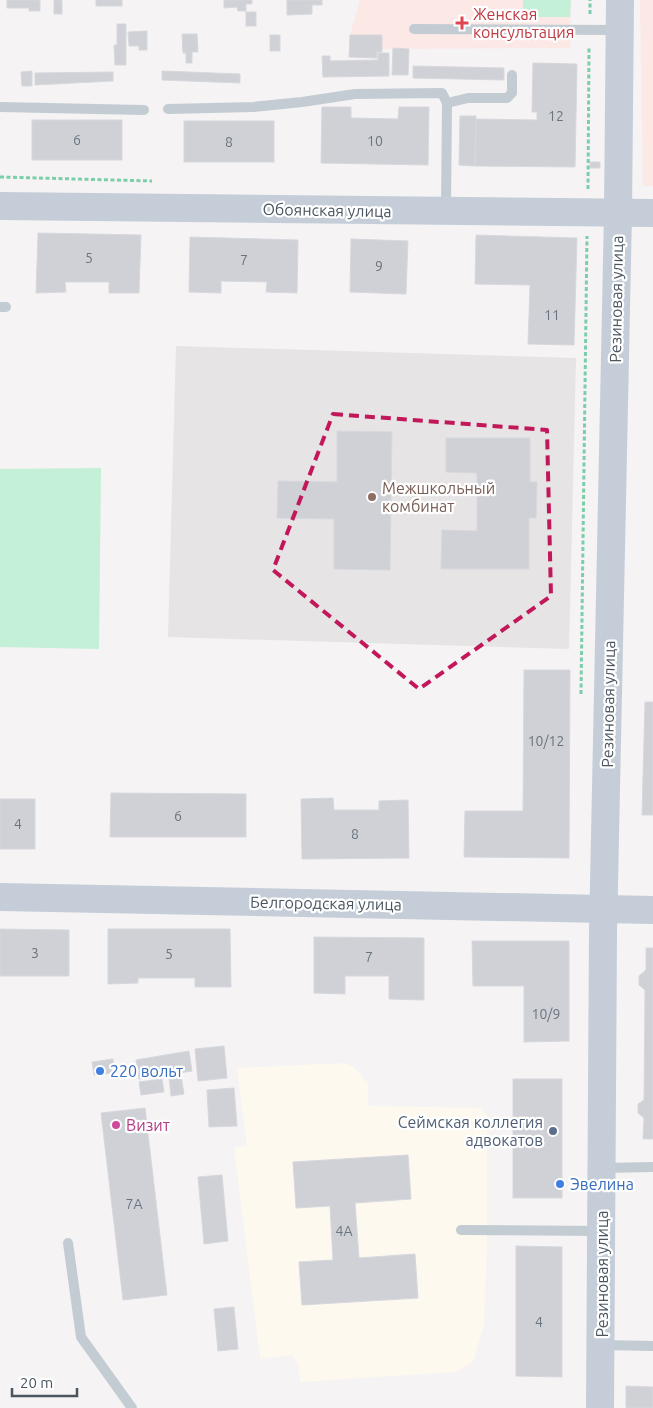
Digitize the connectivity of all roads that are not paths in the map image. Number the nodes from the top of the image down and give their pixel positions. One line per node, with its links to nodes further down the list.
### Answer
1 (620, 0): 3 (street, Резиновая улица)
2 (414, 29): 3 (lane)
3 (620, 30): 11 (street, Резиновая улица)
4 (512, 75): 5 (lane)
5 (447, 103): 7 (lane); 10 (lane)
6 (0, 107): 8 (lane)
7 (168, 109)
8 (144, 110)
9 (0, 206): 10 (street, Обоянская улица)
10 (446, 211): 11 (street, Обоянская улица)
11 (618, 213): 12 (street, Обоянская улица); 14 (street, Резиновая улица)
12 (653, 214)
13 (0, 897): 14 (street, Белгородская улица)
14 (604, 909): 15 (street, Белгородская улица); 17 (street, Резиновая улица)
15 (653, 910)
16 (653, 1167): 17 (lane)
17 (602, 1168): 19 (street, Резиновая улица)
18 (461, 1230): 19 (lane)
19 (602, 1231): 21 (street, Резиновая улица)
20 (68, 1243): 23 (lane)
21 (601, 1345): 22 (lane); 24 (street, Резиновая улица)
22 (653, 1346)
23 (132, 1408)
24 (600, 1408)

